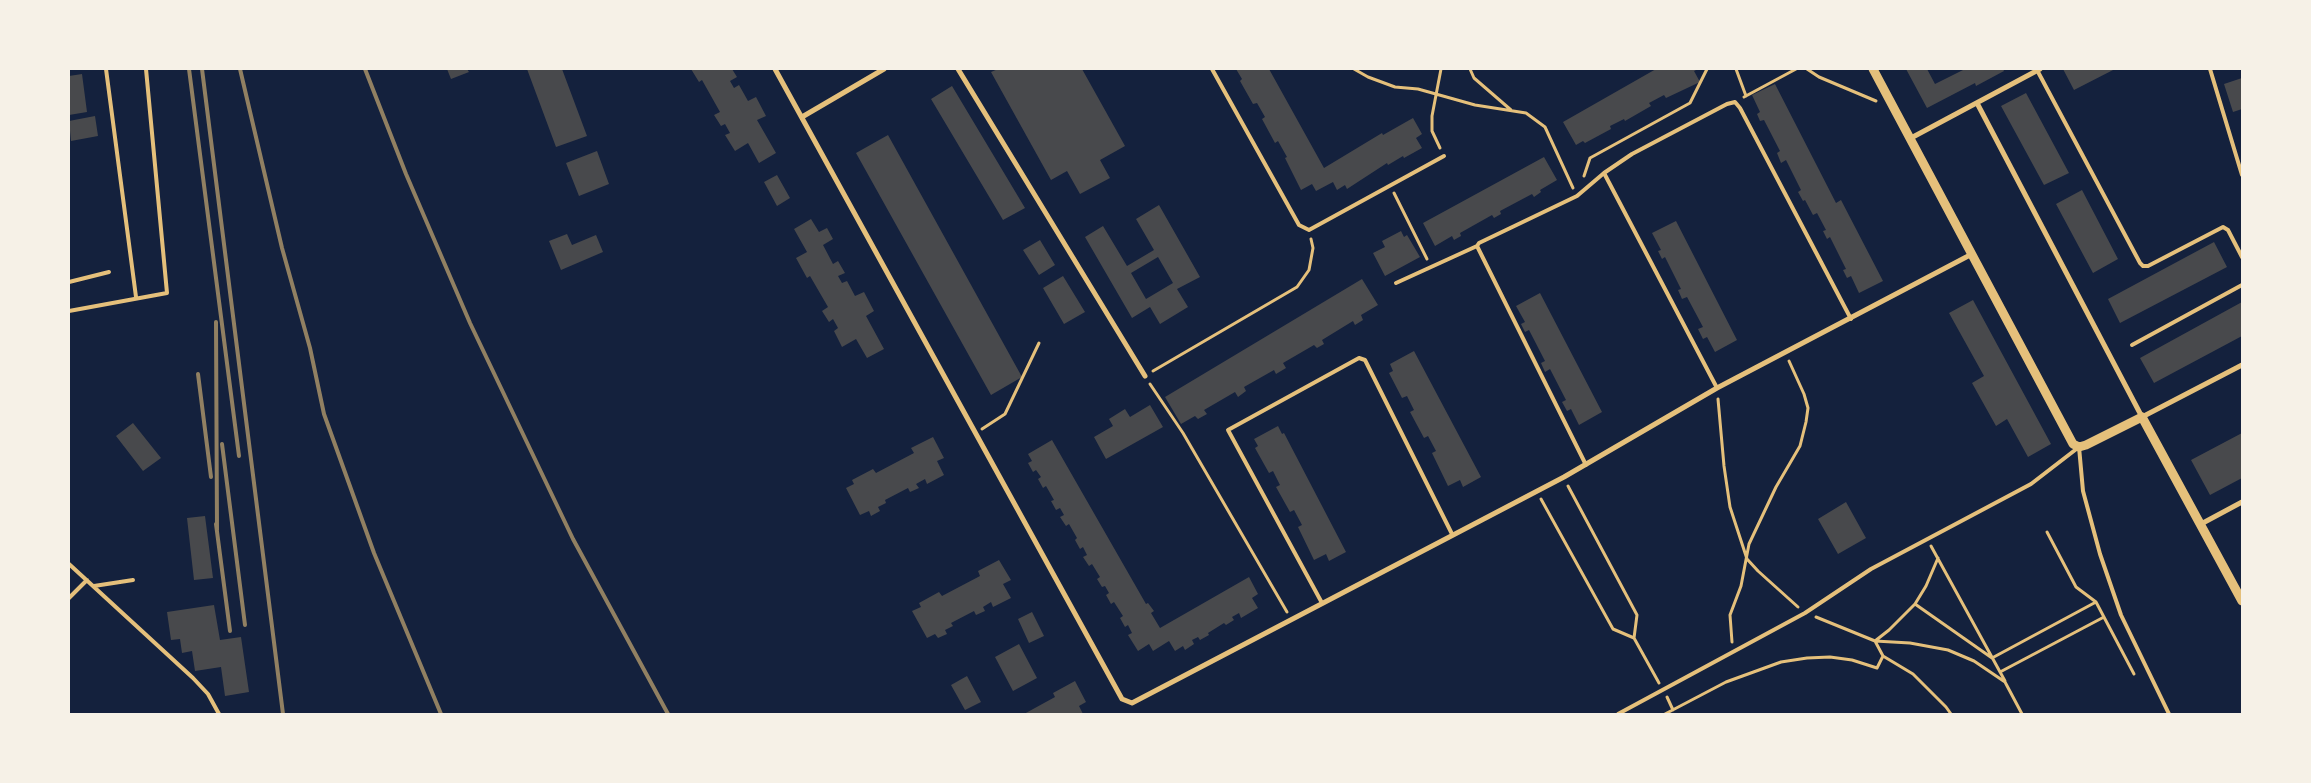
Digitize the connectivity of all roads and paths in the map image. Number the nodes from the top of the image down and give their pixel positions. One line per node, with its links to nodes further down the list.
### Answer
1 (106, 69): 39 (lane)
2 (146, 69): 39 (lane)
3 (774, 69): 23 (street)
4 (884, 69): 23 (street)
5 (958, 69): 46 (street)
6 (1212, 69): 30 (lane)
7 (1354, 69): 17 (path)
8 (1442, 69): 17 (path)
9 (1470, 69): 22 (path)
10 (1707, 69): 29 (path)
11 (1736, 69): 18 (path)
12 (1796, 69): 18 (path)
13 (1807, 69): 21 (path)
14 (1873, 69): 21 (street)
15 (2210, 69): 27 (lane)
16 (2039, 70): 20 (street); 33 (lane)
17 (1435, 95): 22 (path); 25 (path)
18 (1746, 96): 19 (path)
19 (1735, 102): 26 (lane); 41 (lane)
20 (1977, 103): 24 (street); 48 (street)
21 (1895, 109): 24 (street)
22 (1512, 111): 29 (path)
23 (802, 117): 49 (street)
24 (1911, 138): 32 (street)
25 (1444, 156): 28 (lane)
26 (1604, 173): 29 (lane); 47 (lane)
27 (2242, 176)
28 (1390, 186): 30 (lane); 34 (path)
29 (1577, 196): 31 (lane)
30 (1309, 230): 46 (path)
31 (1477, 246): 34 (lane); 51 (lane)
32 (1972, 254): 41 (street); 50 (street)
33 (2242, 257)
34 (1432, 267): 37 (lane)
35 (109, 272): 36 (lane)
36 (69, 282)
37 (1396, 283)
38 (2242, 285): 43 (lane)
39 (136, 297): 40 (lane)
40 (69, 311)
41 (1851, 319): 44 (street)
42 (1039, 343): 49 (path)
43 (2132, 345)
44 (1785, 353): 47 (street); 60 (path)
45 (2242, 365): 48 (street)
46 (1145, 376): 72 (path)
47 (1717, 388): 51 (street); 60 (path)
48 (2142, 417): 50 (street); 55 (street)
49 (976, 433): 72 (street)
50 (2079, 447): 58 (lane); 88 (lane)
51 (1586, 465): 52 (street)
52 (1564, 477): 53 (street); 73 (path)
53 (1536, 492): 57 (street); 73 (path)
54 (2242, 502): 55 (street)
55 (2201, 524): 66 (street)
56 (2047, 532): 67 (path)
57 (1452, 534): 68 (street); 68 (lane)
58 (1927, 539): 59 (path); 70 (lane)
59 (1938, 558): 69 (path); 77 (path)
60 (1747, 559): 70 (path); 75 (path)
61 (69, 564): 62 (lane)
62 (87, 580): 64 (lane); 65 (lane)
63 (133, 580): 64 (lane)
64 (94, 586): 83 (lane)
65 (69, 598)
66 (2242, 601)
67 (2096, 602): 71 (path); 77 (path)
68 (1322, 603): 72 (street)
69 (1915, 604): 74 (path); 77 (path)
70 (1805, 613): 74 (path); 75 (lane)
71 (2104, 617): 78 (path); 79 (path)
72 (1291, 619)
73 (1634, 638): 81 (path)
74 (1875, 641): 76 (path); 80 (path)
75 (1734, 652): 81 (lane)
76 (1883, 656): 82 (path); 86 (path)
77 (1992, 658): 78 (path)
78 (2000, 672): 80 (path)
79 (2134, 674)
80 (2005, 682): 87 (path)
81 (1663, 690): 82 (path); 84 (lane)
82 (1674, 710): 85 (path)
83 (219, 714)
84 (1618, 714)
85 (1666, 714)
86 (1951, 714)
87 (2022, 714)
88 (2169, 714)

